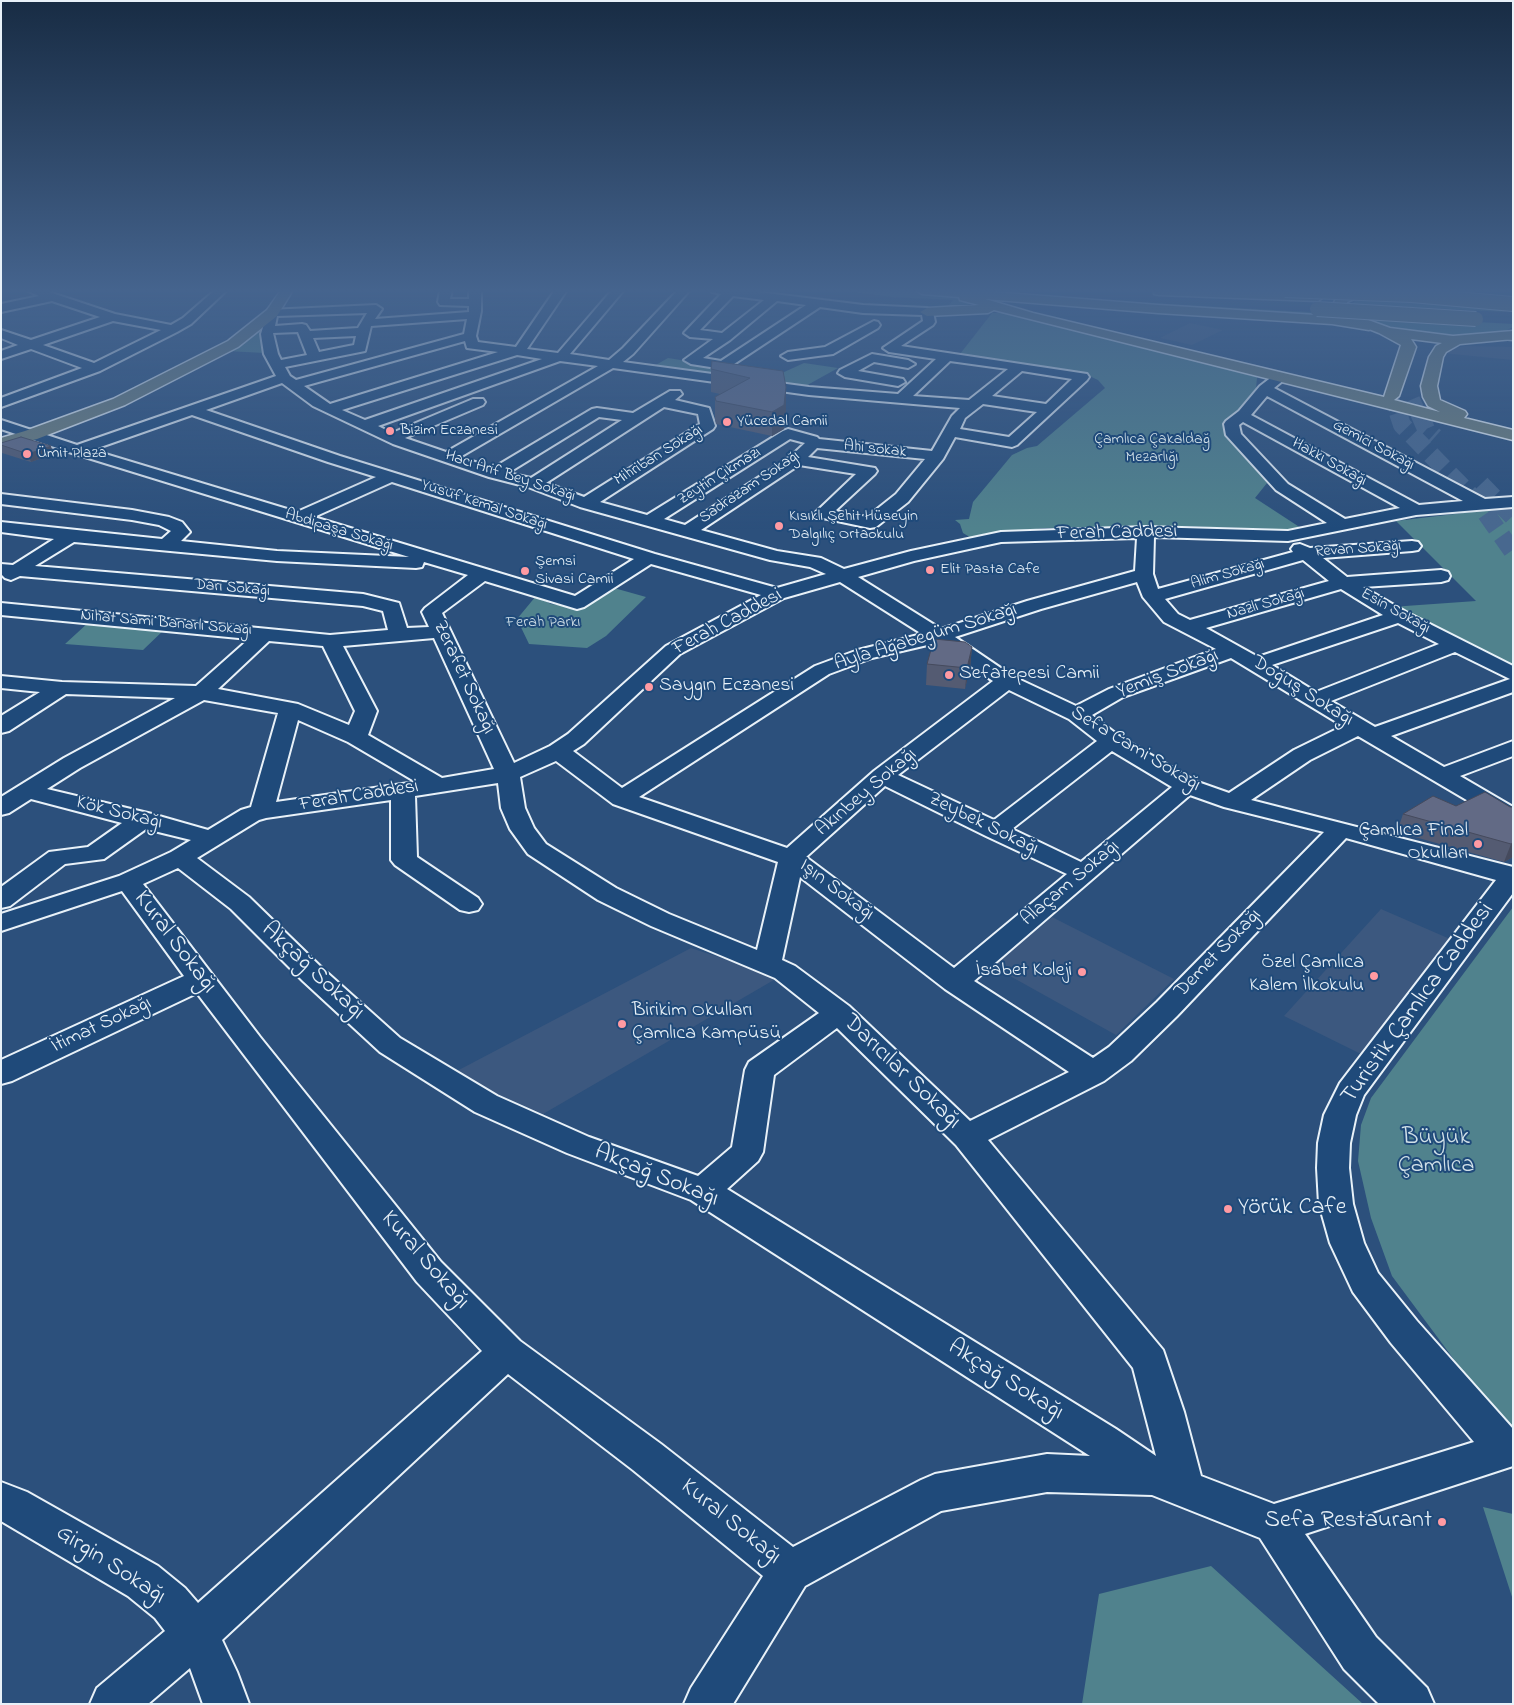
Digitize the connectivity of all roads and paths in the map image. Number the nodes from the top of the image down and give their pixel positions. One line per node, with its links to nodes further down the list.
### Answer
1 (91, 370): 32 (street)
2 (169, 370): 43 (main road)
3 (185, 370): 43 (main road)
4 (282, 370): 24 (street)
5 (301, 370): 24 (street)
6 (338, 370): 24 (street)
7 (339, 370): 24 (street)
8 (457, 370): 33 (street)
9 (523, 370): 40 (street)
10 (553, 370): 47 (street)
11 (601, 370): 53 (street)
12 (658, 370): 22 (street)
13 (852, 370): 25 (street)
14 (933, 370): 29 (street)
15 (1016, 370): 31 (street)
16 (1037, 370): 34 (street)
17 (1255, 370): 23 (main road)
18 (1268, 370): 26 (main road)
19 (1389, 370): 26 (main road)
20 (1401, 370): 28 (main road)
21 (1433, 370): 38 (main road)
22 (703, 376): 29 (street); 30 (street)
23 (1282, 376): 27 (street); 45 (main road)
24 (290, 380): 33 (street, Hacı Arif Bey Sokağı); 35 (street)
25 (898, 382)
26 (1324, 383): 38 (main road)
27 (1265, 389): 36 (street); 61 (street, Gemici Sokağı)
28 (1391, 396)
29 (902, 398): 31 (street)
30 (662, 402): 37 (street); 60 (street, Mihriban Sokağı)
31 (977, 402): 34 (street); 42 (street)
32 (1, 403)
33 (329, 409): 40 (street, Hacı Arif Bey Sokağı)
34 (1049, 409): 42 (street)
35 (192, 410): 51 (street); 57 (street, Yusuf Kemal Sokağı)
36 (1242, 416): 50 (street, Hakkı Sokağı); 54 (street)
37 (636, 418): 56 (street); 58 (street)
38 (1470, 418): 41 (main road)
39 (1, 424): 43 (street, Abdipaşa Sokağı)
40 (366, 425): 47 (street, Hacı Arif Bey Sokağı)
41 (1513, 429)
42 (950, 432): 52 (street)
43 (26, 433): 46 (main road); 48 (main road); 51 (street, Abdipaşa Sokağı)
44 (788, 434): 49 (street, Sadrazam Sokağı); 65 (street, Zeytin Çıkmazı)
45 (1513, 435)
46 (1, 437)
47 (393, 438): 53 (street, Hacı Arif Bey Sokağı)
48 (1, 443)
49 (813, 443): 52 (street, Ahi sokak); 55 (street, Sadrazam Sokağı)
50 (1304, 449): 54 (street); 63 (street, Hakkı Sokağı)
51 (77, 450): 64 (street, Abdipaşa Sokağı)
52 (937, 456): 55 (street)
53 (448, 457): 56 (street, Hacı Arif Bey Sokağı)
54 (1255, 458): 66 (street)
55 (796, 460): 68 (street, Sadrazam Sokağı)
56 (495, 474): 58 (street, Hacı Arif Bey Sokağı)
57 (391, 477): 64 (street); 75 (street, Yusuf Kemal Sokağı)
58 (534, 484): 60 (street, Hacı Arif Bey Sokağı)
59 (1, 499): 72 (street)
60 (586, 503): 65 (street, Hacı Arif Bey Sokağı)
61 (1481, 504): 62 (street, Ferah Caddesi); 63 (street, Ferah Caddesi)
62 (1510, 506)
63 (1416, 510): 66 (street, Ferah Caddesi)
64 (297, 518): 76 (street, Abdipaşa Sokağı)
65 (651, 520): 68 (street, Hacı Arif Bey Sokağı)
66 (1340, 524): 71 (street, Ferah Caddesi)
67 (1, 527): 70 (street)
68 (688, 531): 80 (street, Hacı Arif Bey Sokağı)
69 (1146, 532): 71 (street, Ferah Caddesi); 79 (street, Doğuş Sokağı); 80 (street, Ferah Caddesi)
70 (71, 536): 72 (street); 77 (street)
71 (1288, 536): 74 (street, Esin Sokağı)
72 (166, 545): 76 (street)
73 (1412, 546): 74 (street, Revan Sokağı)
74 (1304, 554): 82 (street, Esin Sokağı); 84 (street, Alim Sokağı)
75 (649, 558): 78 (street, Abdipaşa Sokağı); 83 (street, Yusuf Kemal Sokağı)
76 (446, 564): 78 (street, Abdipaşa Sokağı)
77 (6, 574): 90 (street, Darı Sokağı)
78 (482, 574): 88 (street, Zerafet Sokağı)
79 (1144, 574): 84 (street, Doğuş Sokağı); 91 (street, Ayla Ağabegüm Sokağı)
80 (844, 576): 83 (street, Ferah Caddesi); 91 (street, Sefa Cami Sokağı)
81 (1441, 576): 82 (street, Nazlı Sokağı)
82 (1343, 583): 86 (street, Esin Sokağı); 87 (street, Nazlı Sokağı)
83 (777, 594): 110 (street, Ferah Caddesi)
84 (1152, 597): 87 (street, Doğuş Sokağı)
85 (1, 609): 89 (street, Nihat Sami Banarlı Sokağı)
86 (1399, 616): 93 (street, Esin Sokağı); 95 (street)
87 (1188, 627): 94 (street, Doğuş Sokağı)
88 (440, 632): 90 (street); 111 (street, Zerafet Sokağı)
89 (265, 634): 92 (street, Nihat Sami Banarlı Sokağı); 101 (street)
90 (398, 635): 92 (street, Nihat Sami Banarlı Sokağı)
91 (939, 636): 97 (street, Sefa Cami Sokağı); 118 (street, Ayla Ağabegüm Sokağı)
92 (330, 641): 107 (street)
93 (1455, 645): 96 (street, Esin Sokağı); 102 (street)
94 (1233, 650): 95 (street, Doğuş Sokağı); 104 (street, Yemiş Sokağı)
95 (1256, 664): 102 (street, Doğuş Sokağı)
96 (1513, 674)
97 (1007, 681): 104 (street, Sefa Cami Sokağı); 113 (street, Akınbey Sokağı)
98 (1, 682): 100 (street)
99 (1513, 685): 106 (street)
100 (62, 688): 101 (street); 105 (street)
101 (201, 693): 103 (street); 116 (street)
102 (1314, 700): 106 (street, Doğuş Sokağı)
103 (290, 709): 107 (street); 121 (street)
104 (1077, 714): 108 (street, Sefa Cami Sokağı)
105 (1, 726)
106 (1367, 731): 112 (street, Doğuş Sokağı); 119 (street)
107 (356, 737): 114 (street)
108 (1111, 740): 115 (street, Sefa Cami Sokağı); 125 (street)
109 (1513, 748): 112 (street)
110 (558, 751): 111 (street, Ferah Caddesi); 118 (street, Işın Sokağı)
111 (508, 774): 114 (street, Ferah Caddesi); 135 (street, Darıcılar Sokağı)
112 (1443, 775): 122 (street, Doğuş Sokağı)
113 (882, 776): 125 (street, Zeybek Sokağı); 128 (street, Akınbey Sokağı)
114 (438, 785): 117 (street, Ferah Caddesi)
115 (1187, 786): 119 (street, Sefa Cami Sokağı); 129 (street, Alaçam Sokağı)
116 (26, 791): 120 (street); 123 (street, Kök Sokağı)
117 (403, 791): 121 (street, Ferah Caddesi); 133 (street)
118 (620, 799): 128 (street, Işın Sokağı)
119 (1232, 802): 124 (street, Sefa Cami Sokağı)
120 (1, 808)
121 (262, 811): 126 (street, Ferah Caddesi)
122 (1513, 817)
123 (143, 819): 126 (street, Kök Sokağı); 132 (street)
124 (1341, 829): 130 (street, Sefa Cami Sokağı); 140 (street, Demet Sokağı)
125 (995, 831): 129 (street, Zeybek Sokağı)
126 (212, 838): 127 (street, Ferah Caddesi)
127 (180, 857): 131 (street, Ferah Caddesi); 142 (street, Akçağ Sokağı)
128 (791, 858): 135 (street); 137 (street, Işın Sokağı)
129 (1084, 873): 137 (street, Alaçam Sokağı)
130 (1512, 876): 146 (street, Turistik Çamlıca Caddesi)
131 (128, 881): 134 (street, Ferah Caddesi); 136 (street, Kural Sokağı)
132 (1, 900)
133 (469, 904)
134 (1, 923)
135 (768, 964): 138 (street, Darıcılar Sokağı)
136 (202, 979): 139 (street, İtimat Sokağı); 143 (street, Kural Sokağı)
137 (955, 982): 140 (street, Işın Sokağı)
138 (840, 1013): 141 (street, Darıcılar Sokağı); 142 (street)
139 (1, 1073)
140 (1093, 1073): 141 (street, Demet Sokağı)
141 (966, 1137): 144 (street, Darıcılar Sokağı)
142 (703, 1190): 144 (street, Akçağ Sokağı)
143 (507, 1352): 147 (street, Kural Sokağı); 148 (street)
144 (1168, 1482): 146 (street); 147 (street)
145 (1, 1501): 148 (street, Girgin Sokağı)
146 (1274, 1524): 152 (street)
147 (790, 1571): 151 (street)
148 (196, 1634): 149 (street); 150 (street, Girgin Sokağı)
149 (113, 1704)
150 (226, 1704)
151 (708, 1704)
152 (1411, 1704)

